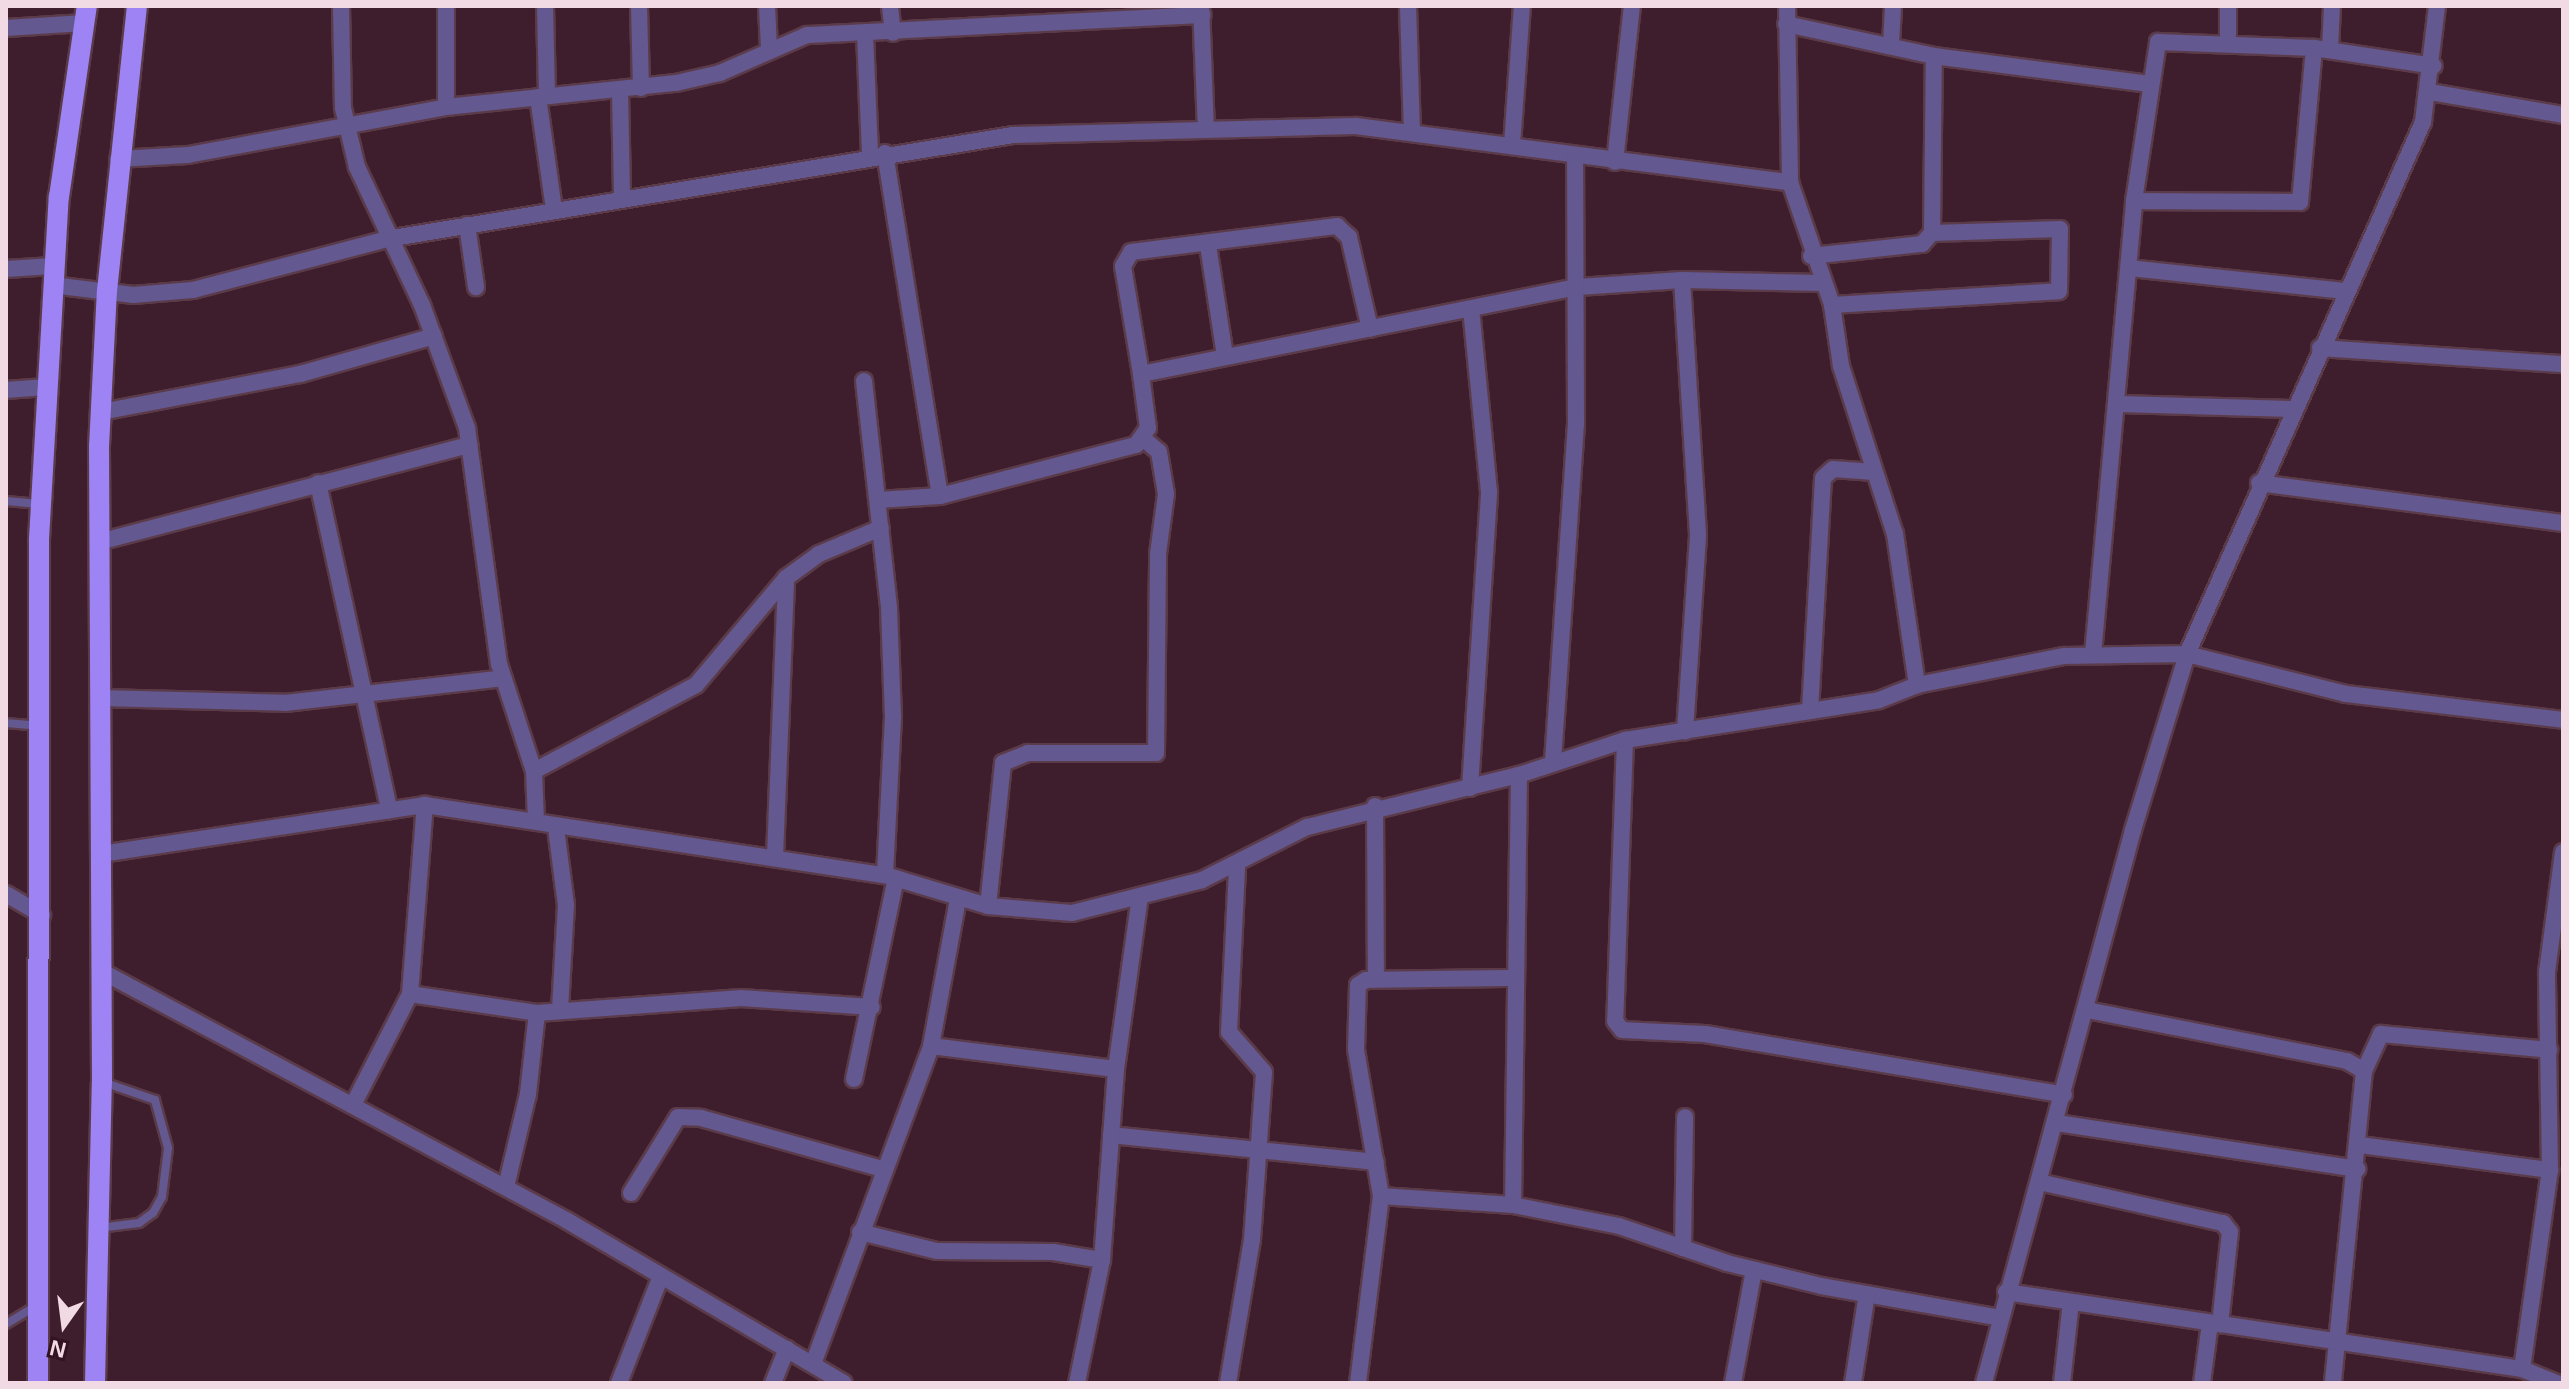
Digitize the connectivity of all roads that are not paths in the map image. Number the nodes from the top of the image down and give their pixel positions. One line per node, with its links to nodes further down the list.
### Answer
1 (137, 6): 41 (main road)
2 (341, 6): 35 (street)
3 (446, 6): 33 (street)
4 (545, 6): 32 (street)
5 (639, 6): 29 (street)
6 (767, 6): 24 (street)
7 (890, 6): 20 (street)
8 (1408, 6): 37 (street)
9 (1522, 6): 38 (street)
10 (1632, 6): 42 (street)
11 (1787, 6): 18 (street)
12 (1893, 6): 23 (street)
13 (2228, 6): 22 (street)
14 (2332, 6): 25 (street)
15 (2437, 6): 27 (street)
16 (1201, 10): 20 (street); 36 (street)
17 (85, 14): 19 (street); 54 (main road)
18 (1786, 24): 23 (street); 43 (street)
19 (6, 28)
20 (893, 33): 21 (street)
21 (865, 34): 24 (street); 39 (street)
22 (2228, 42): 25 (street); 28 (street)
23 (1891, 45): 26 (street)
24 (769, 49): 29 (street)
25 (2322, 49): 27 (street); 45 (street)
26 (1934, 56): 28 (street); 48 (street)
27 (2434, 66): 31 (street)
28 (2149, 84): 45 (street)
29 (641, 88): 30 (street)
30 (620, 90): 32 (street); 44 (street)
31 (2430, 92): 34 (street); 60 (street)
32 (543, 97): 33 (street); 46 (street)
33 (446, 107): 35 (street)
34 (2562, 111)
35 (347, 125): 41 (street); 49 (street)
36 (1206, 128): 37 (street); 39 (street)
37 (1412, 133): 38 (street)
38 (1512, 145): 40 (street)
39 (878, 154): 44 (street); 80 (street)
40 (1575, 155): 42 (street); 58 (street)
41 (118, 159): 59 (main road)
42 (1615, 162): 43 (street)
43 (1790, 182): 51 (street)
44 (622, 195): 46 (street)
45 (2134, 201): 52 (street)
46 (554, 210): 47 (street)
47 (467, 225): 49 (street); 57 (street)
48 (1932, 233): 51 (street); 61 (street)
49 (387, 239): 59 (street); 64 (street)
50 (1208, 245): 63 (street); 66 (street); 68 (street)
51 (1811, 256): 56 (street)
52 (2129, 268): 60 (street); 72 (street)
53 (6, 269): 54 (street)
54 (53, 276): 59 (street); 70 (main road)
55 (1682, 280): 56 (street); 58 (street); 98 (street)
56 (1820, 283): 61 (street)
57 (476, 287)
58 (1578, 287): 62 (street); 100 (street)
59 (107, 291): 74 (main road)
60 (2344, 291): 65 (street)
61 (1832, 305): 77 (street)
62 (1471, 309): 63 (street); 103 (street)
63 (1370, 329): 66 (street)
64 (434, 336): 74 (street); 76 (street)
65 (2320, 348): 67 (street); 73 (street)
66 (1225, 356): 68 (street)
67 (2563, 364)
68 (1141, 374): 75 (street)
69 (864, 381): 81 (street)
70 (46, 387): 71 (street); 83 (main road)
71 (6, 390)
72 (2119, 404): 73 (street); 88 (street)
73 (2292, 409): 79 (street)
74 (101, 412): 86 (main road)
75 (1143, 438): 80 (street); 117 (street)
76 (470, 445): 78 (street); 90 (street)
77 (1874, 472): 91 (street); 94 (street)
78 (318, 483): 86 (street); 93 (street)
79 (2259, 483): 84 (street); 89 (street)
80 (940, 496): 81 (street)
81 (878, 500): 85 (street)
82 (6, 501): 83 (lane)
83 (41, 504): 97 (main road)
84 (2563, 523)
85 (881, 528): 87 (street); 113 (street)
86 (99, 542): 92 (main road)
87 (786, 578): 101 (street); 111 (street)
88 (2093, 654): 89 (street); 91 (street)
89 (2187, 654): 95 (street); 125 (street)
90 (504, 678): 93 (street); 101 (street)
91 (1917, 685): 94 (street)
92 (100, 698): 93 (street); 110 (main road)
93 (362, 698): 106 (street)
94 (1810, 711): 98 (street)
95 (2563, 720)
96 (6, 723): 97 (lane)
97 (39, 727): 118 (main road)
98 (1685, 732): 99 (street)
99 (1625, 740): 100 (street); 133 (street)
100 (1553, 761): 102 (street)
101 (534, 771): 107 (street)
102 (1519, 775): 103 (street); 120 (street)
103 (1470, 788): 105 (street)
104 (425, 805): 106 (street); 107 (street); 122 (street)
105 (1375, 806): 112 (street); 121 (street)
106 (389, 810): 110 (street)
107 (536, 820): 108 (street)
108 (556, 828): 111 (street); 124 (street)
109 (2563, 852): 128 (street)
110 (101, 854): 119 (main road)
111 (775, 856): 113 (street)
112 (1237, 866): 115 (street); 139 (street)
113 (891, 876): 116 (street); 123 (street)
114 (6, 894): 118 (street)
115 (1140, 897): 117 (street); 129 (street)
116 (958, 899): 117 (street); 127 (street)
117 (988, 906)
118 (42, 915): 158 (main road)
119 (101, 971): 132 (main road); 134 (street)
120 (1516, 978): 121 (street); 148 (street)
121 (1376, 979): 140 (street)
122 (410, 994): 126 (street); 134 (street)
123 (872, 1007): 124 (street); 131 (street)
124 (560, 1010): 126 (street)
125 (2087, 1010): 130 (street); 133 (street)
126 (537, 1013): 145 (street)
127 (931, 1046): 129 (street); 141 (street)
128 (2549, 1050): 130 (street); 143 (street)
129 (1116, 1069): 137 (street)
130 (2364, 1071): 138 (street)
131 (854, 1079)
132 (102, 1082): 149 (main road); 149 (lane)
133 (2064, 1095): 136 (street)
134 (354, 1103): 145 (street)
135 (1685, 1117): 151 (street)
136 (2057, 1123): 142 (street); 144 (street)
137 (1111, 1135): 139 (street); 152 (street)
138 (2360, 1145): 142 (street); 143 (street)
139 (1259, 1151): 140 (street); 172 (street)
140 (1376, 1162): 147 (street)
141 (882, 1169): 146 (street); 150 (street)
142 (2358, 1169): 162 (street)
143 (2550, 1170): 165 (street)
144 (2039, 1182): 155 (street); 160 (street)
145 (506, 1187): 154 (street)
146 (631, 1193)
147 (1381, 1196): 148 (street); 173 (street)
148 (1513, 1205): 151 (street)
149 (98, 1228): 167 (main road)
150 (860, 1232): 152 (street); 164 (street)
151 (1683, 1248): 153 (street)
152 (1102, 1260): 171 (street)
153 (1754, 1270): 156 (street); 174 (street)
154 (661, 1276): 163 (street); 168 (street)
155 (2006, 1292): 157 (street); 159 (street)
156 (1867, 1294): 159 (street); 175 (street)
157 (2071, 1302): 160 (street); 177 (street)
158 (38, 1305): 161 (lane); 166 (main road)
159 (2000, 1318): 176 (street)
160 (2215, 1323): 162 (street); 178 (street)
161 (6, 1324)
162 (2335, 1341): 165 (street); 179 (street)
163 (787, 1349): 164 (street); 169 (street)
164 (813, 1364): 170 (street)
165 (2522, 1369): 180 (street)
166 (38, 1383)
167 (95, 1383)
168 (619, 1383)
169 (773, 1383)
170 (844, 1383)
171 (1077, 1383)
172 (1228, 1383)
173 (1358, 1383)
174 (1733, 1383)
175 (1853, 1383)
176 (1984, 1383)
177 (2062, 1383)
178 (2202, 1383)
179 (2333, 1383)
180 (2556, 1383)

